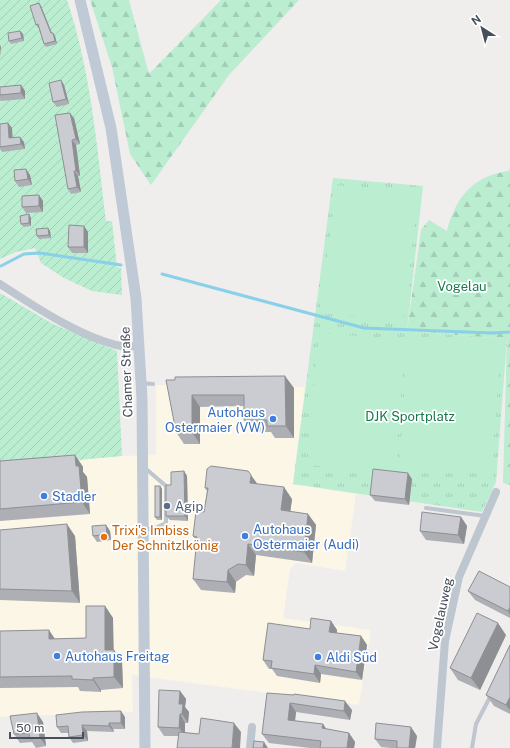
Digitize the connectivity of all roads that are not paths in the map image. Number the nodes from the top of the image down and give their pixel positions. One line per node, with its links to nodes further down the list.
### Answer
1 (80, 1): 3 (main road, Chamer Straße)
2 (0, 284): 3 (street)
3 (140, 346): 4 (main road, Chamer Straße)
4 (141, 383): 5 (lane); 6 (main road, Chamer Straße)
5 (153, 384)
6 (142, 467): 10 (main road, Chamer Straße); 10 (lane)
7 (496, 492): 9 (street, Vogelauweg)
8 (426, 508): 9 (lane)
9 (485, 516): 15 (street, Vogelauweg)
10 (143, 530): 13 (main road, Chamer Straße)
11 (493, 690): 16 (lane)
12 (252, 727): 14 (street)
13 (145, 748)
14 (250, 748)
15 (437, 748)
16 (472, 748)

